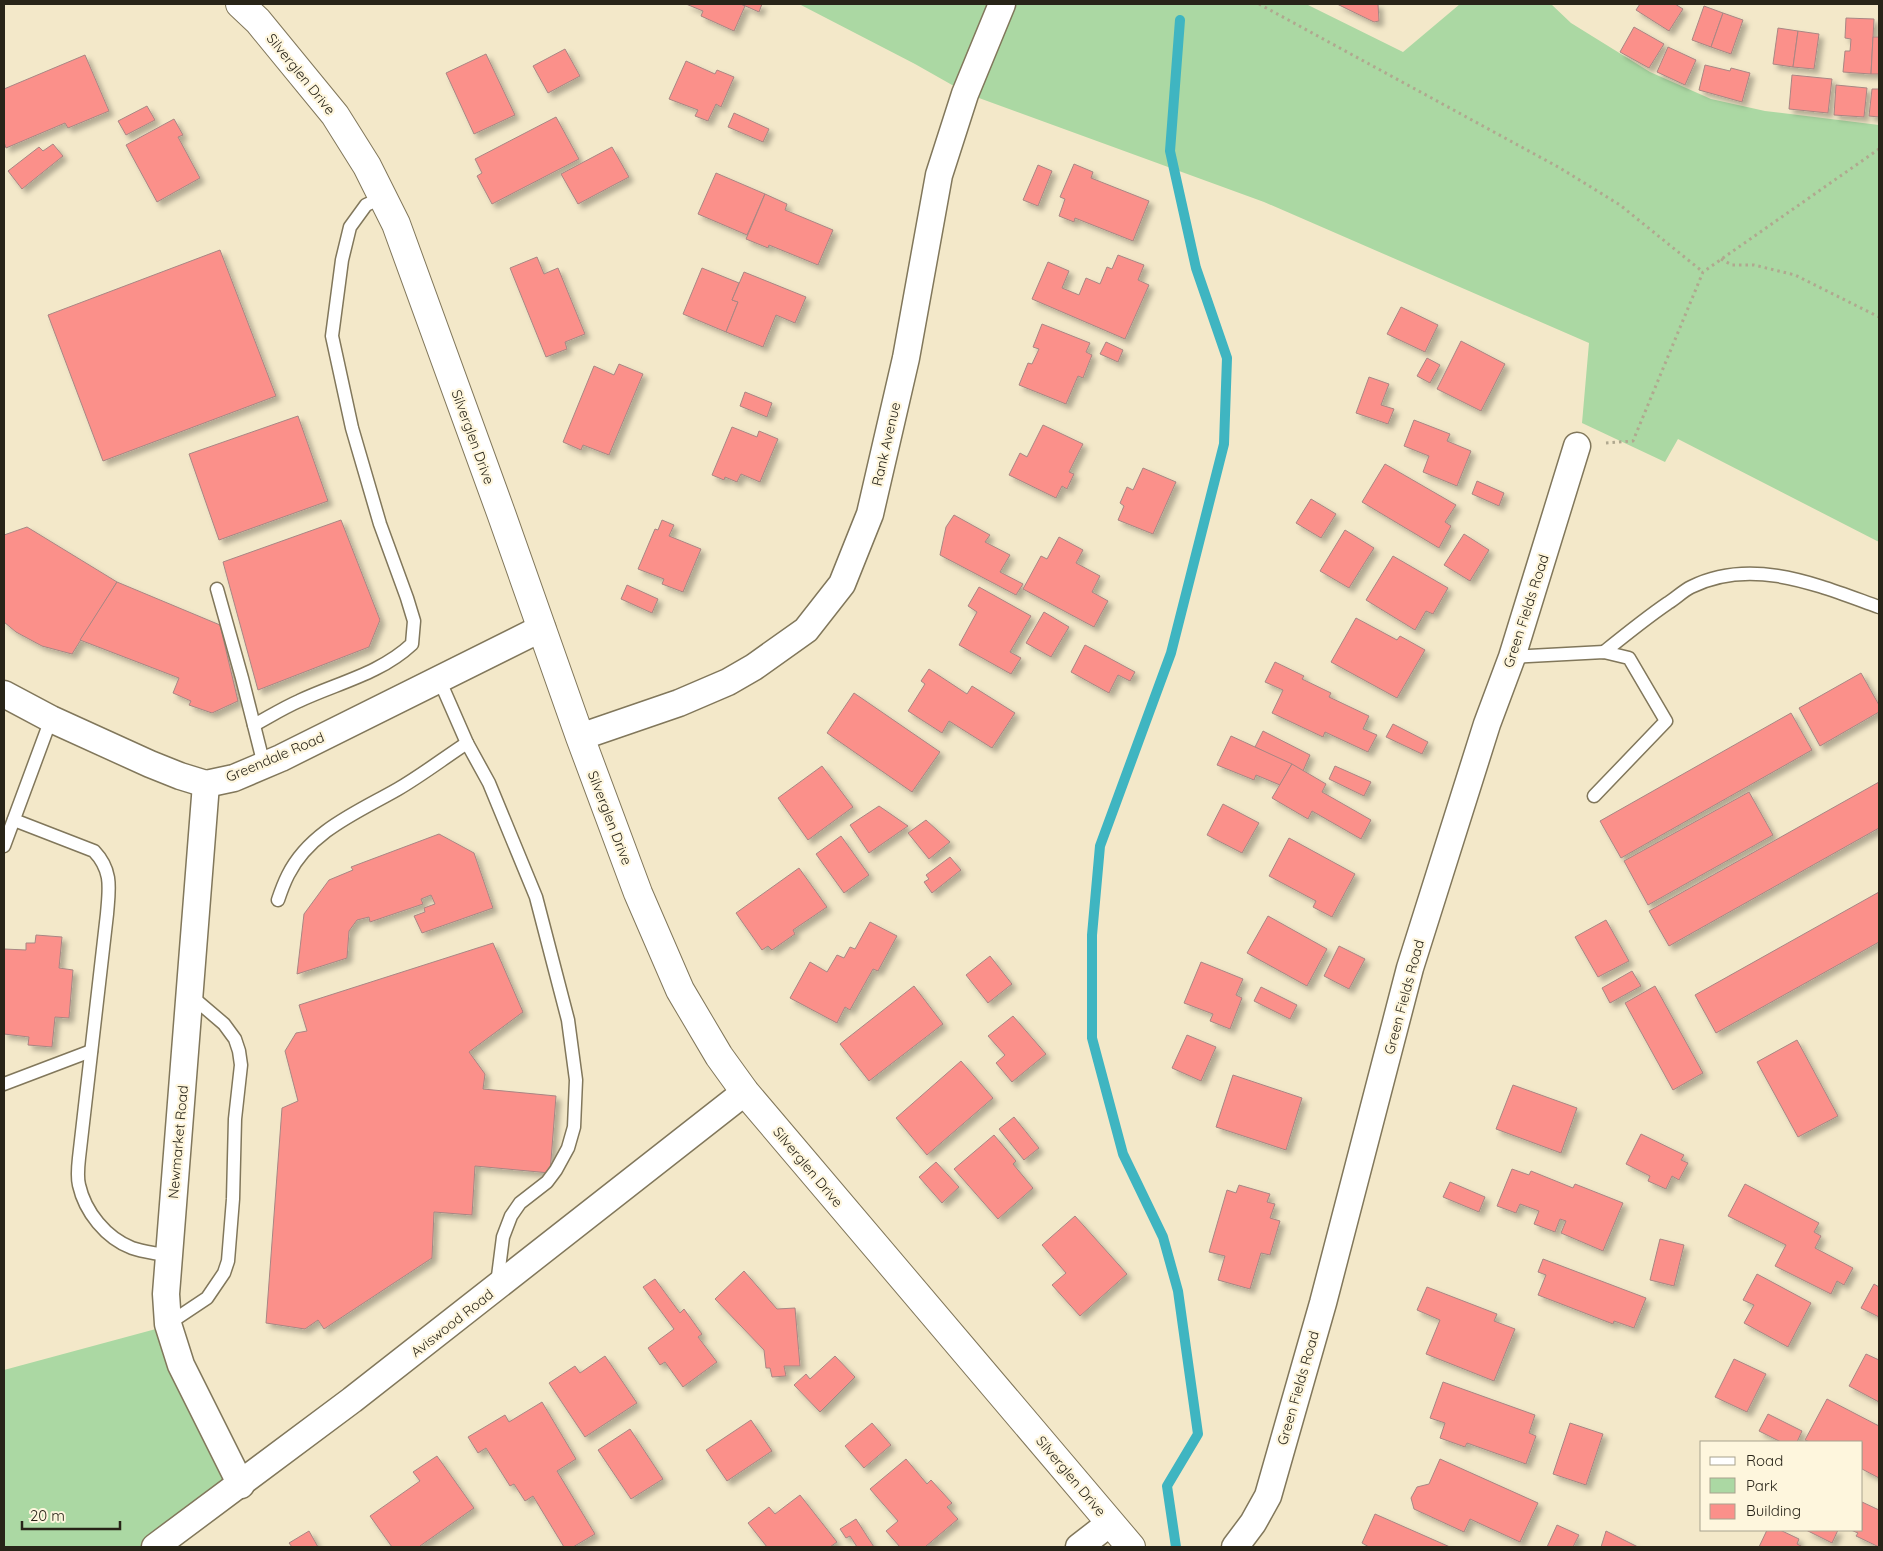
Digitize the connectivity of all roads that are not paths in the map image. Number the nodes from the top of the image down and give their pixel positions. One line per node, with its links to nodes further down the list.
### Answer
1 (240, 4): 3 (street, Silverglen Drive)
2 (1002, 4): 14 (street, Rank Avenue)
3 (383, 197): 7 (street, Silverglen Drive); 13 (lane)
4 (1577, 446): 9 (street, Green Fields Road)
5 (217, 589): 13 (lane)
6 (1879, 607): 8 (lane)
7 (542, 628): 10 (street, Greendale Road); 14 (street, Silverglen Drive)
8 (1604, 652): 9 (lane); 18 (lane)
9 (1512, 657): 34 (street, Green Fields Road)
10 (439, 679): 15 (lane); 16 (street, Greendale Road)
11 (4, 694): 12 (street, Greendale Road)
12 (51, 718): 17 (street, Greendale Road); 19 (lane)
13 (254, 725): 16 (lane)
14 (580, 737): 25 (street, Silverglen Drive)
15 (467, 743): 21 (lane); 27 (lane)
16 (264, 765): 17 (street, Greendale Road)
17 (206, 784): 22 (street, Newmarket Road)
18 (1594, 796)
19 (14, 820): 20 (lane); 23 (lane)
20 (4, 846)
21 (278, 900)
22 (190, 994): 26 (street, Newmarket Road); 28 (lane)
23 (91, 1051): 24 (lane); 26 (lane)
24 (4, 1084)
25 (745, 1092): 27 (street, Aviswood Road); 30 (street, Silverglen Drive)
26 (169, 1256): 28 (street, Newmarket Road)
27 (496, 1288): 29 (street, Aviswood Road)
28 (168, 1324): 29 (street, Newmarket Road)
29 (241, 1485): 31 (street, Aviswood Road)
30 (1110, 1523): 32 (street); 33 (street, Silverglen Drive)
31 (155, 1547)
32 (1079, 1547)
33 (1131, 1547)
34 (1236, 1547)

